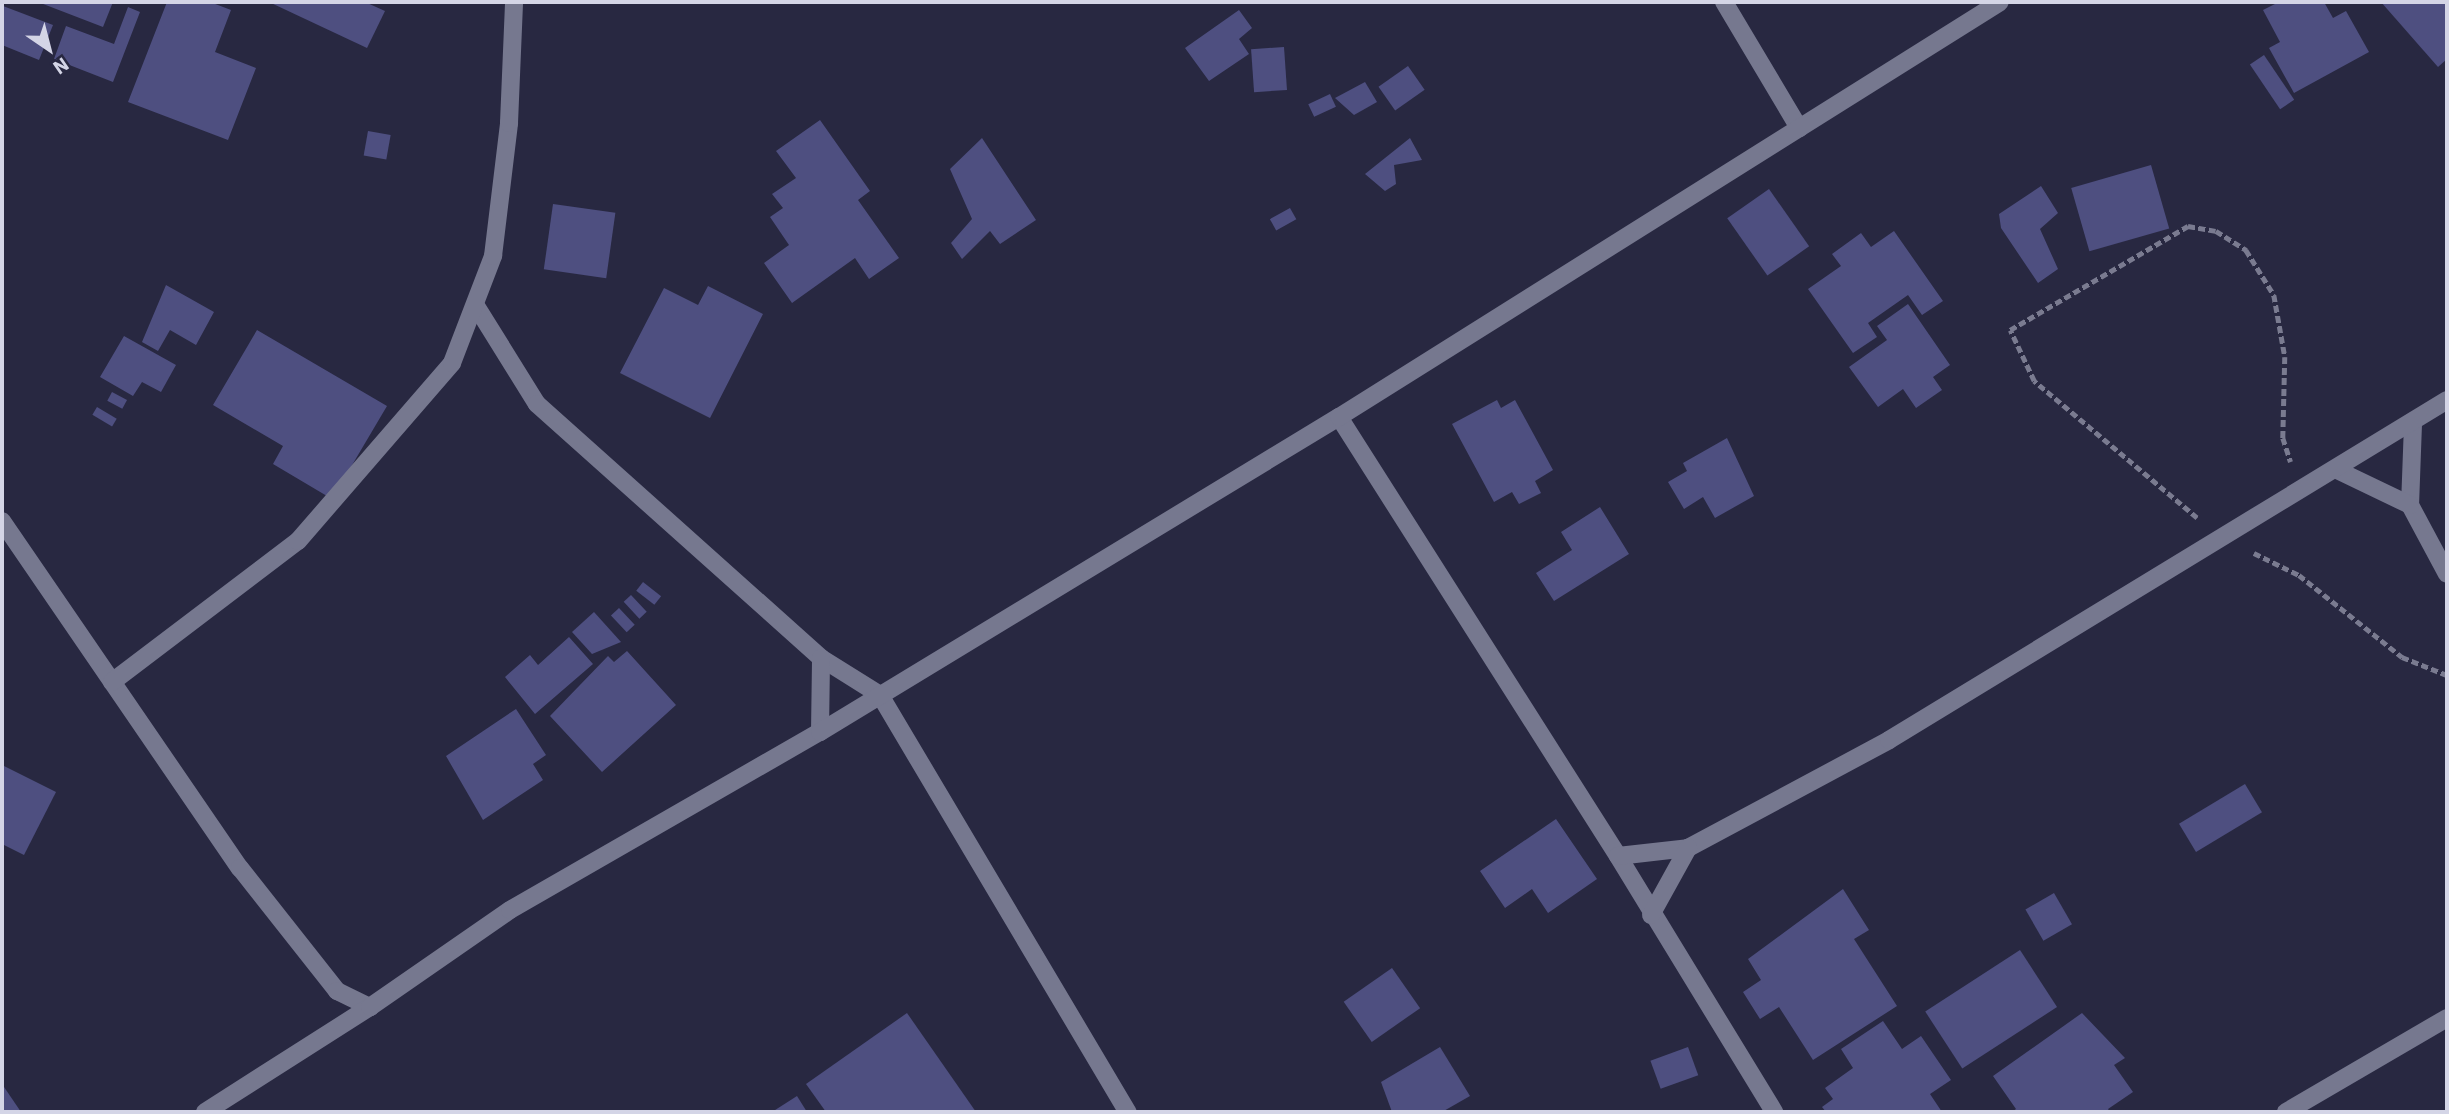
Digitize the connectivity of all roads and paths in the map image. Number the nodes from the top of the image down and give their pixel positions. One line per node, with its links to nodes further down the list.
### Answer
1 (514, 2): 5 (street)
2 (1724, 2): 4 (street)
3 (2000, 2): 4 (street)
4 (1799, 128): 7 (street)
5 (476, 306): 15 (street); 17 (street)
6 (2447, 400): 8 (street)
7 (1339, 417): 18 (street); 21 (street)
8 (2413, 424): 9 (street); 11 (street)
9 (2337, 470): 10 (street); 11 (street)
10 (2300, 491): 13 (street); 13 (path)
11 (2410, 505): 14 (street)
12 (2, 521): 17 (street)
13 (2219, 536): 16 (path); 20 (street)
14 (2447, 574)
15 (821, 658): 18 (street); 19 (street)
16 (2447, 675)
17 (112, 682): 23 (street)
18 (880, 695): 19 (street); 26 (street)
19 (820, 732): 23 (street)
20 (1688, 848): 21 (street); 22 (street)
21 (1618, 856): 22 (street)
22 (1651, 915): 27 (street)
23 (370, 1007): 25 (street)
24 (2447, 1018): 28 (street)
25 (205, 1112)
26 (1128, 1112)
27 (1774, 1112)
28 (2286, 1112)

